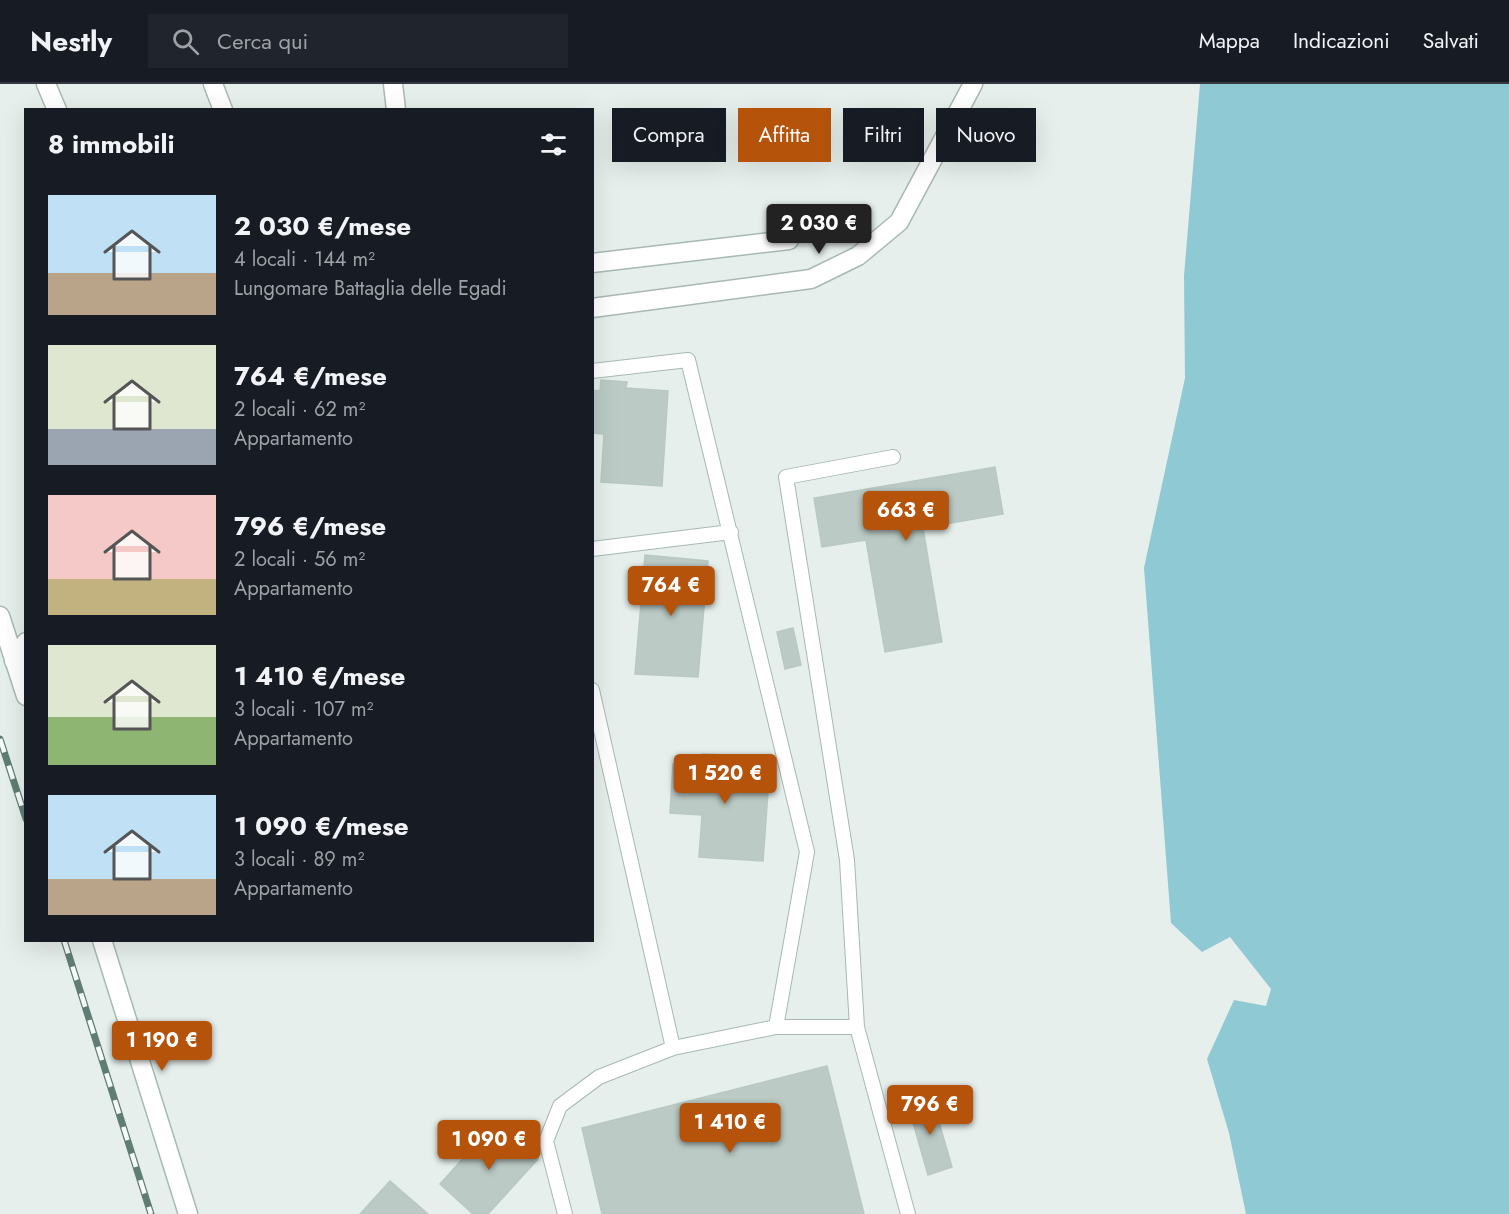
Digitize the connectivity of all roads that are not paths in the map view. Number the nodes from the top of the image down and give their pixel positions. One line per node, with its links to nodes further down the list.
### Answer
1 (46, 84): 5 (street)
2 (213, 84): 6 (street)
3 (393, 84): 7 (street)
4 (973, 84): 10 (street)
5 (56, 108)
6 (222, 108)
7 (396, 108)
8 (789, 240): 9 (street)
9 (594, 263)
10 (594, 308)
11 (594, 371): 13 (lane)
12 (893, 457): 22 (lane)
13 (731, 532): 14 (lane); 21 (lane)
14 (594, 549)
15 (0, 616): 17 (street)
16 (24, 645): 17 (street)
17 (15, 661): 18 (street)
18 (24, 690)
19 (594, 699): 23 (lane)
20 (103, 942): 24 (street)
21 (776, 1027): 22 (lane); 23 (lane)
22 (857, 1027): 26 (lane)
23 (672, 1048): 25 (lane)
24 (188, 1214)
25 (565, 1214)
26 (908, 1214)

